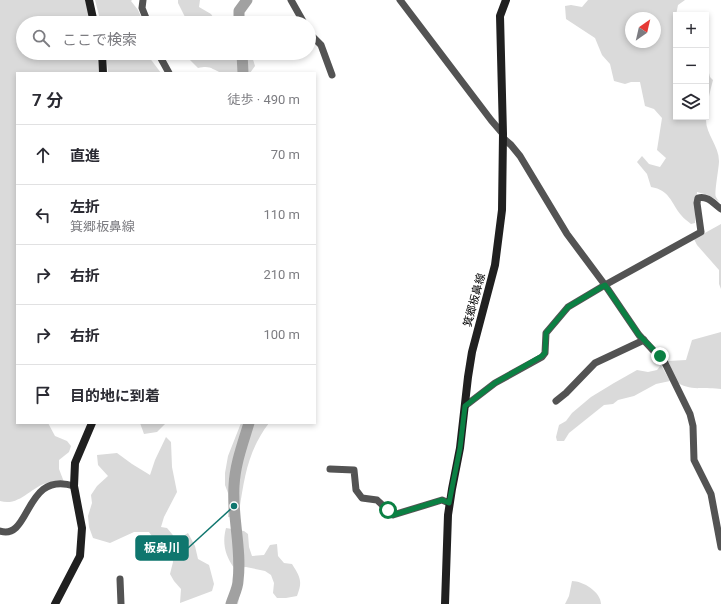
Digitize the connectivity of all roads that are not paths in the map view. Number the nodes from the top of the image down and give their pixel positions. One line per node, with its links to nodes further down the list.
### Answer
1 (89, 0): 6 (main road)
2 (142, 0): 7 (street)
3 (291, 0): 8 (street)
4 (400, 0): 15 (street)
5 (506, 0): 15 (main road, 箕郷板鼻線)
6 (92, 16)
7 (145, 16)
8 (300, 16)
9 (316, 40): 14 (street)
10 (102, 60): 12 (main road)
11 (162, 60): 13 (street)
12 (103, 72)
13 (168, 72)
14 (332, 75)
15 (503, 136): 17 (street); 20 (main road, 箕郷板鼻線)
16 (721, 209): 17 (street)
17 (605, 285): 18 (street); 20 (street)
18 (644, 340): 19 (street); 26 (street)
19 (556, 401)
20 (465, 406): 24 (main road, 箕郷板鼻線)
21 (92, 424): 23 (main road)
22 (330, 469): 24 (street)
23 (74, 486): 25 (street); 28 (main road)
24 (449, 503): 30 (main road, 箕郷板鼻線)
25 (0, 531)
26 (721, 547)
27 (120, 579): 29 (street)
28 (55, 604)
29 (121, 604)
30 (445, 604)

